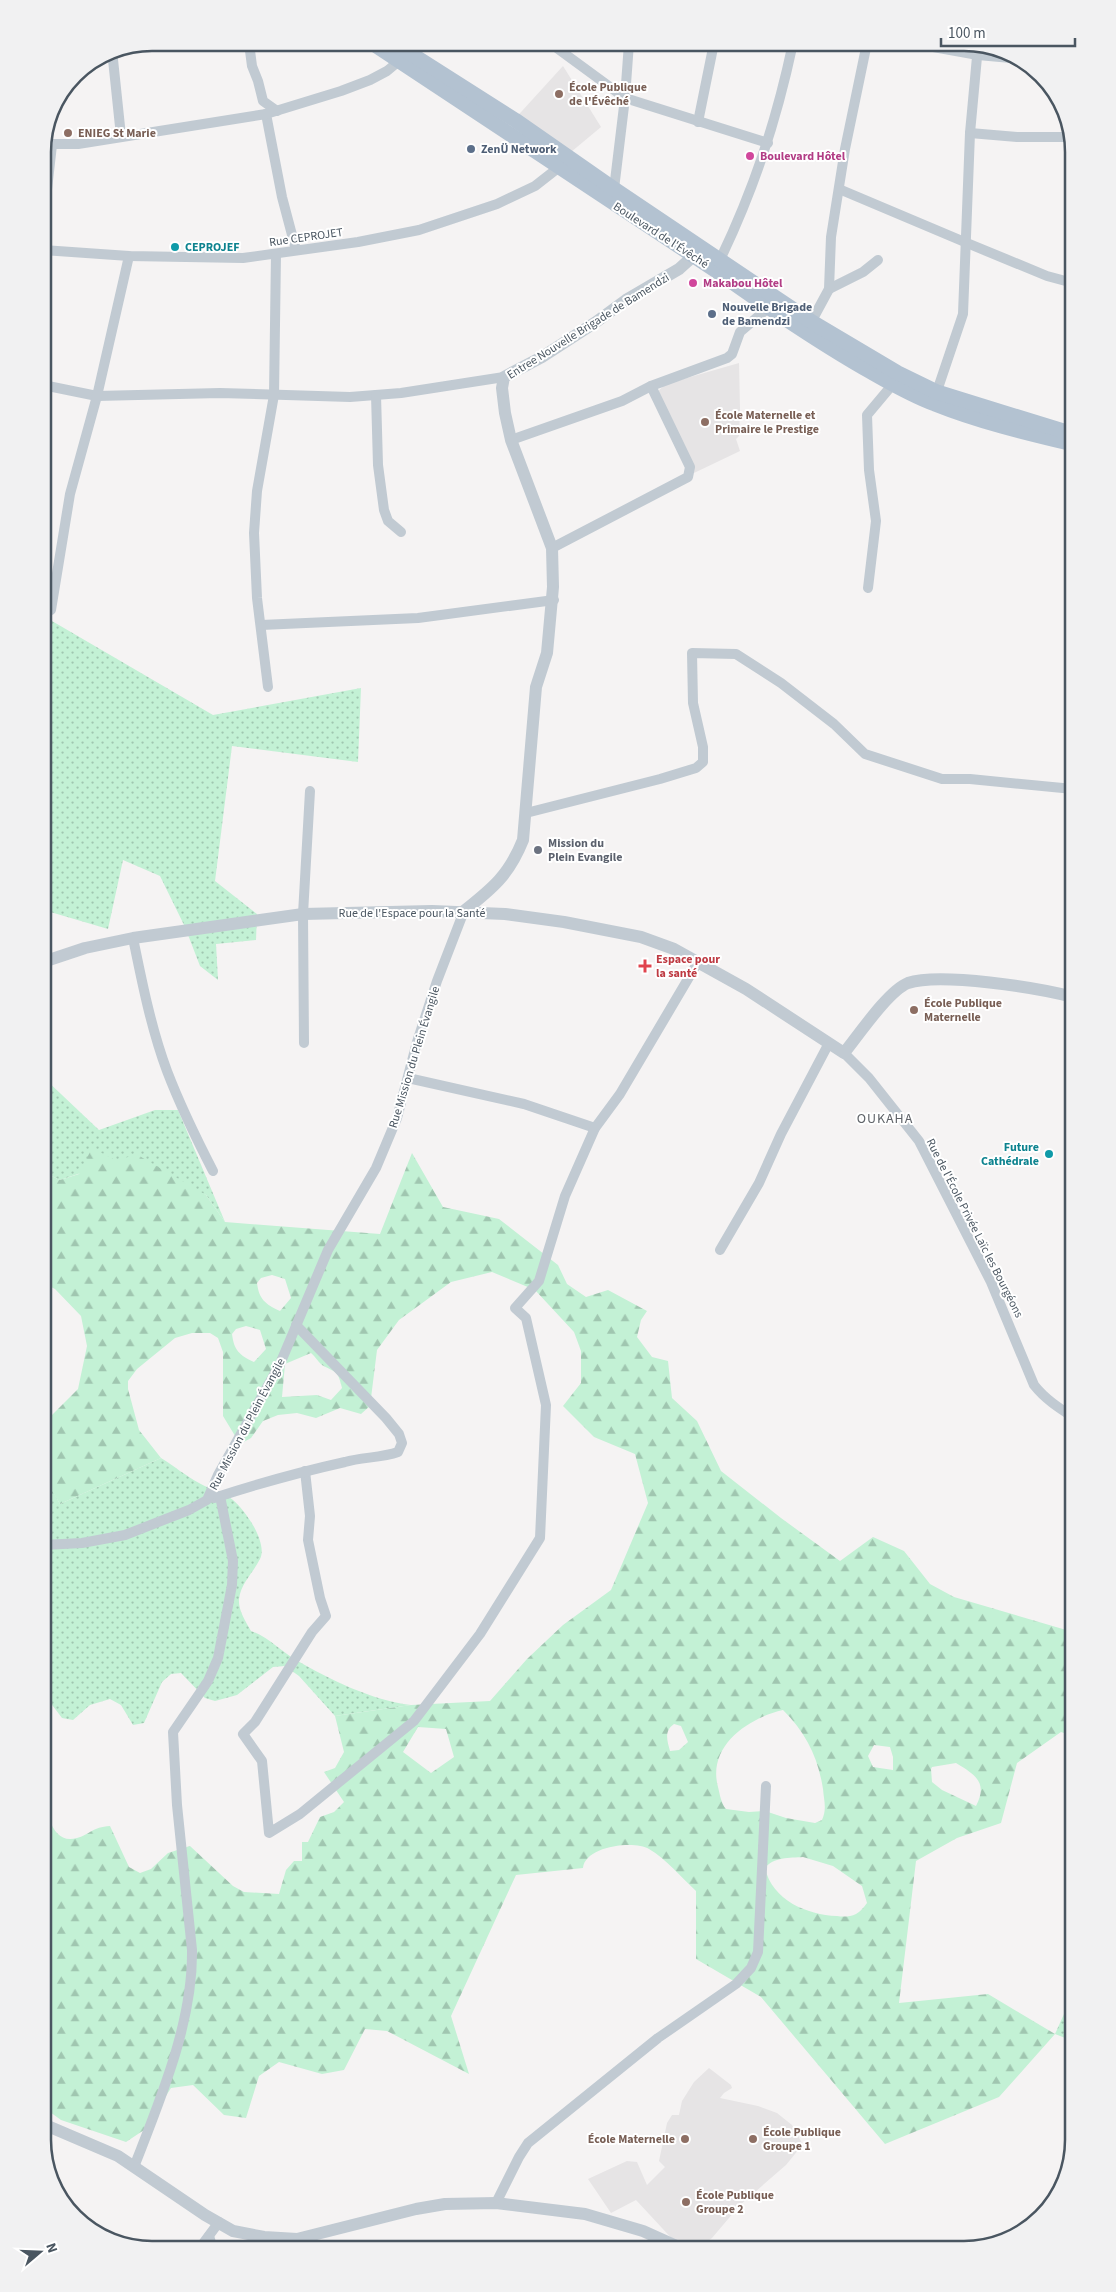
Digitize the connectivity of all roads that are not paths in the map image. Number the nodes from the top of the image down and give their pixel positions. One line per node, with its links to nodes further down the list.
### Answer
1 (250, 51): 13 (street)
2 (384, 51): 11 (main road, Boulevard de l'Évêché)
3 (407, 51): 21 (main road, Boulevard de l'Évêché)
4 (561, 51): 12 (street)
5 (628, 51): 12 (street)
6 (712, 51): 15 (street)
7 (791, 51): 19 (street)
8 (865, 51): 23 (street)
9 (978, 52): 16 (street)
10 (113, 60): 17 (street)
11 (399, 61): 13 (street); 21 (main road, Boulevard de l'Évêché)
12 (625, 98): 15 (street); 22 (street)
13 (276, 111): 14 (street)
14 (266, 114): 17 (street); 25 (street)
15 (698, 122): 19 (street)
16 (970, 133): 18 (street); 24 (street)
17 (121, 136): 20 (street)
18 (1064, 137)
19 (768, 143): 31 (street)
20 (51, 145)
21 (562, 162): 22 (main road, Boulevard de l'Évêché); 25 (street, Rue CEPROJET); 27 (main road, Boulevard de l'Évêché)
22 (614, 189): 27 (main road, Boulevard de l'Évêché)
23 (839, 189): 24 (street); 33 (street)
24 (967, 243): 32 (street); 43 (street)
25 (296, 250): 28 (street, Rue CEPROJET)
26 (51, 251): 29 (street, Rue CEPROJET)
27 (698, 252): 31 (main road, Boulevard de l'Évêché); 36 (street, Entree Nouvelle Brigade de Bamendzi)
28 (276, 254): 29 (street, Rue CEPROJET); 40 (street)
29 (129, 256): 42 (street)
30 (878, 260): 33 (street)
31 (718, 265): 34 (main road, Boulevard de l'Évêché); 35 (main road, Boulevard de l'Évêché)
32 (1065, 281)
33 (829, 289): 35 (street)
34 (768, 308): 35 (main road, Boulevard de l'Évêché); 38 (street)
35 (808, 327): 37 (main road, Boulevard de l'Évêché); 43 (main road, Boulevard de l'Évêché)
36 (504, 377): 41 (street); 45 (street, Entree Nouvelle Brigade de Bamendzi)
37 (893, 384): 43 (main road, Boulevard de l'Évêché); 49 (street)
38 (650, 386): 45 (street); 48 (street)
39 (51, 387): 42 (street)
40 (274, 394): 41 (street); 42 (street); 52 (street)
41 (376, 395): 47 (street)
42 (97, 396): 51 (street)
43 (935, 398): 44 (main road, Boulevard de l'Évêché); 46 (main road, Boulevard de l'Évêché)
44 (1065, 432)
45 (511, 440): 48 (street, Entree Nouvelle Brigade de Bamendzi)
46 (1065, 442)
47 (401, 532)
48 (552, 548): 50 (street, Rue Mission du Plein Évangile)
49 (868, 588)
50 (554, 600): 52 (street); 56 (street, Rue Mission du Plein Évangile)
51 (51, 604)
52 (261, 625): 53 (street)
53 (268, 687)
54 (1065, 788): 56 (street)
55 (310, 791): 58 (street)
56 (526, 813): 57 (street, Rue Mission du Plein Évangile)
57 (464, 911): 58 (street, Rue de l'Espace pour la Santé); 61 (street, Rue de l'Espace pour la Santé); 66 (street, Rue Mission du Plein Évangile)
58 (303, 914): 59 (street, Rue de l'Espace pour la Santé); 64 (street)
59 (133, 938): 60 (street, Rue de l'Espace pour la Santé); 68 (street)
60 (51, 959)
61 (698, 962): 63 (street, Rue de l'Espace pour la Santé); 67 (street)
62 (1065, 995): 65 (street)
63 (829, 1043): 65 (street, Rue de l'Espace pour la Santé); 69 (street)
64 (304, 1044)
65 (844, 1053): 71 (street, Rue de l'École Privée Laïc les Bourgéons)
66 (408, 1078): 67 (street); 70 (street, Rue Mission du Plein Évangile)
67 (595, 1128): 72 (street)
68 (213, 1171)
69 (720, 1250)
70 (296, 1325): 72 (street); 74 (street, Rue Mission du Plein Évangile)
71 (1065, 1411)
72 (305, 1471): 73 (street)
73 (220, 1496): 74 (street); 78 (street)
74 (207, 1500): 75 (street, Rue Mission du Plein Évangile)
75 (51, 1545)
76 (766, 1786): 79 (street)
77 (51, 2128): 78 (street)
78 (134, 2167): 80 (street)
79 (496, 2203): 80 (street); 84 (street)
80 (219, 2222): 81 (street)
81 (208, 2236): 82 (street); 83 (street)
82 (205, 2241)
83 (210, 2241)
84 (665, 2241)

